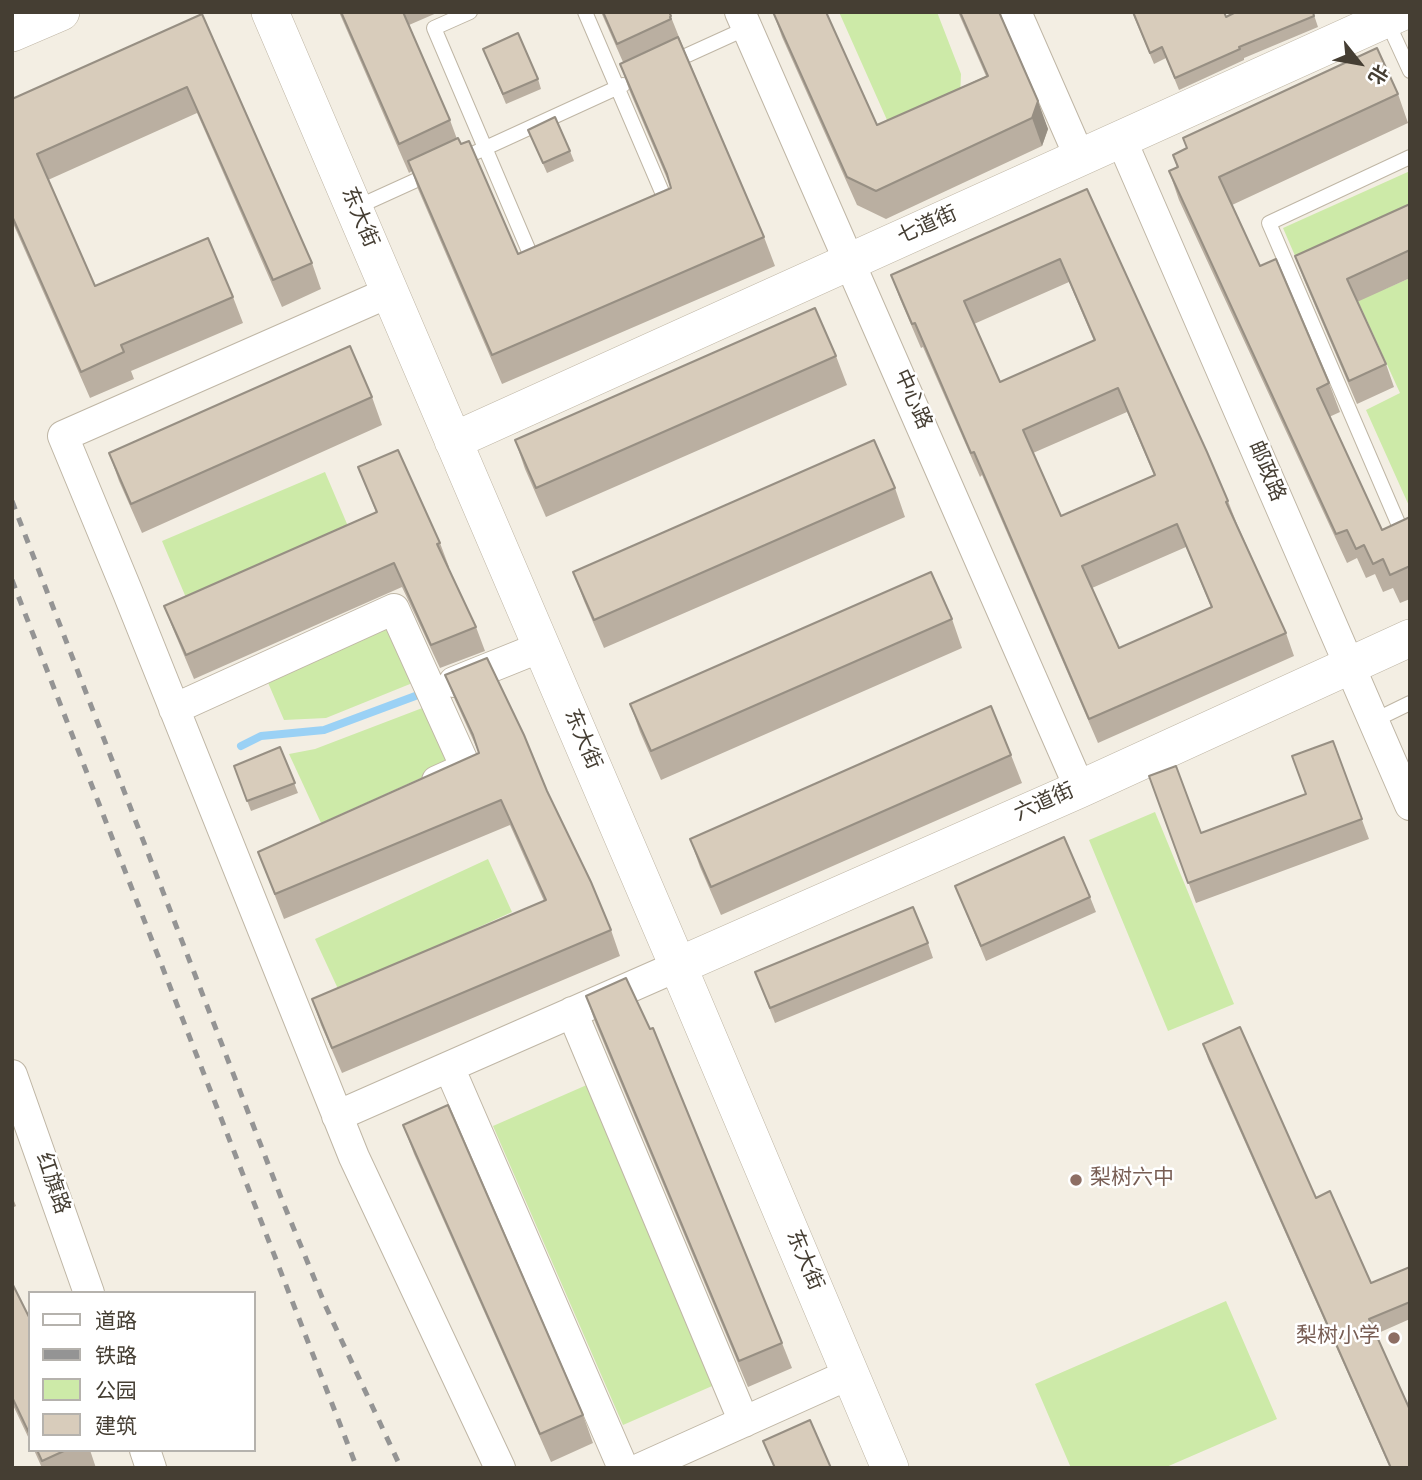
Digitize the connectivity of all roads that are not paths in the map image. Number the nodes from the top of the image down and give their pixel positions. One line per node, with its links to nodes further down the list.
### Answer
1 (61, 12): 8 (street)
2 (270, 12): 15 (street, 东大街)
3 (470, 12): 12 (lane)
4 (585, 12): 10 (lane)
5 (1016, 12): 14 (street)
6 (1382, 17): 9 (lane); 11 (street, 七道街)
7 (744, 20): 10 (lane); 18 (street, 中心路)
8 (12, 33)
9 (1410, 71)
10 (617, 88): 12 (lane); 16 (lane)
11 (1121, 139): 14 (street, 七道街); 24 (street, 邮政路)
12 (485, 148): 15 (lane); 17 (lane)
13 (1410, 157): 21 (lane)
14 (1080, 158): 18 (street, 七道街)
15 (354, 208): 19 (street, 东大街)
16 (656, 211)
17 (546, 258)
18 (850, 262): 20 (street, 七道街); 29 (street, 中心路)
19 (390, 292): 20 (street, 东大街); 27 (street)
20 (453, 441): 23 (street, 东大街)
21 (1410, 526)
22 (1410, 639): 24 (street, 六道街)
23 (541, 647): 25 (street); 32 (street, 东大街)
24 (1349, 666): 28 (street, 邮政路); 29 (street, 六道街)
25 (431, 691): 27 (street); 30 (street)
26 (1410, 703): 28 (lane)
27 (174, 709): 36 (street)
28 (1373, 721): 31 (street, 邮政路)
29 (1080, 789): 32 (street, 六道街)
30 (415, 791)
31 (1410, 805)
32 (678, 966): 33 (street); 38 (street, 东大街)
33 (572, 1012): 34 (street); 39 (street)
34 (449, 1067): 36 (street); 41 (street)
35 (12, 1074): 37 (street, 红旗路)
36 (337, 1116): 40 (street)
37 (88, 1291)
38 (850, 1374): 39 (street); 42 (street, 东大街)
39 (744, 1422): 41 (street)
40 (500, 1468)
41 (638, 1468)
42 (890, 1468)

